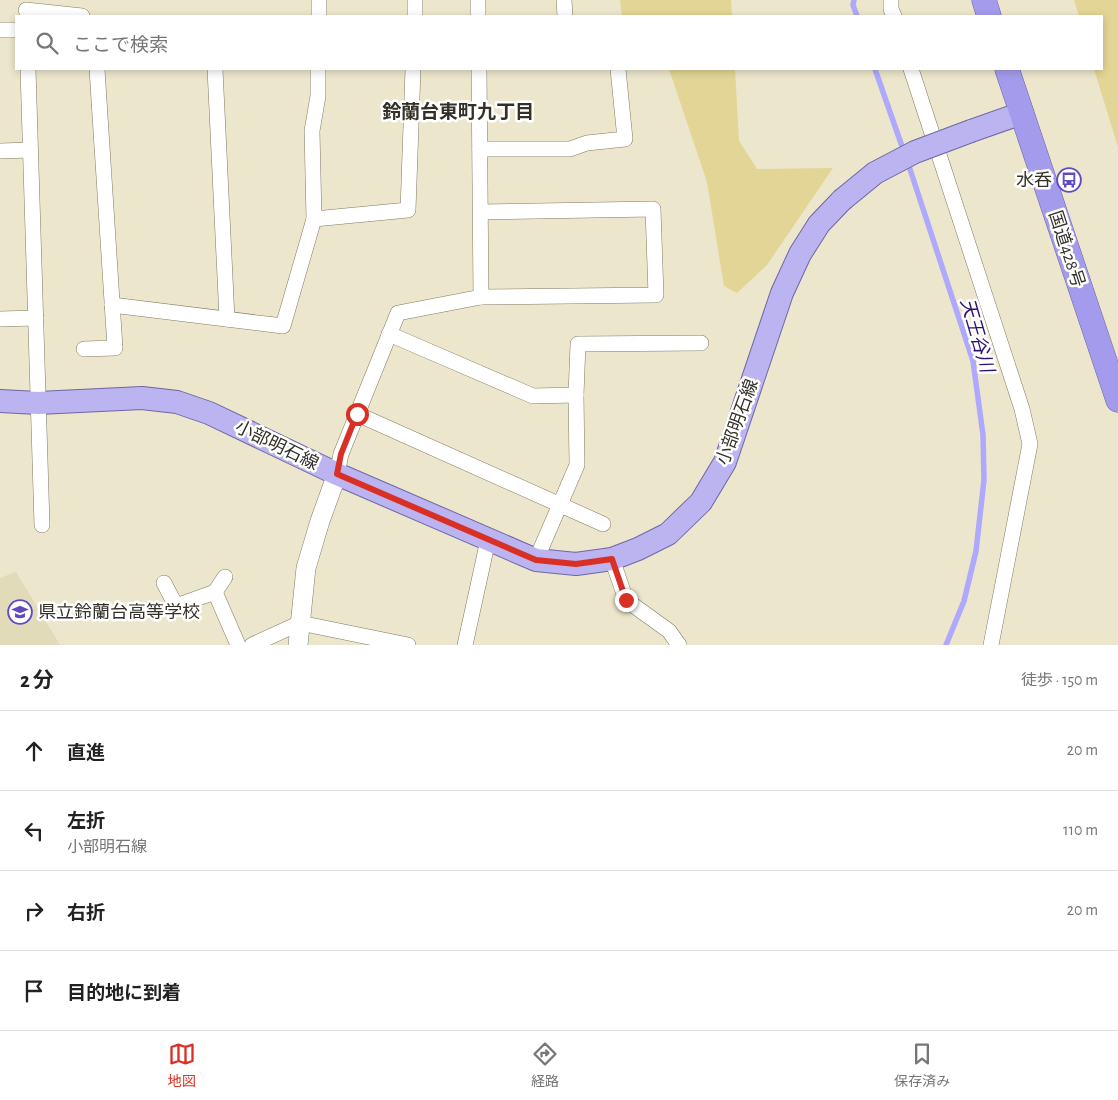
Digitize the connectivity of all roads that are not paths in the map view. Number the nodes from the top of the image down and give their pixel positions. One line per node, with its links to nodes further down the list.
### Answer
1 (319, 0): 9 (street)
2 (415, 0): 10 (street)
3 (478, 0): 11 (street)
4 (564, 0): 12 (street)
5 (891, 0): 13 (street)
6 (984, 0): 14 (highway)
7 (26, 9): 8 (street)
8 (74, 15)
9 (319, 15)
10 (415, 15)
11 (478, 15)
12 (565, 15)
13 (894, 15)
14 (989, 15)
15 (0, 30): 16 (street)
16 (15, 30)
17 (28, 70): 28 (street)
18 (97, 70): 33 (street)
19 (215, 70): 36 (street)
20 (318, 70): 31 (street)
21 (413, 70): 31 (street)
22 (479, 70): 27 (street)
23 (618, 70): 27 (street)
24 (911, 70): 62 (street)
25 (1007, 70): 26 (highway, 国道428号)
26 (1022, 113): 41 (highway, 国道428号); 50 (main road, 小部明石線, bridge)
27 (480, 149): 30 (street)
28 (30, 150): 29 (street); 34 (street)
29 (0, 151)
30 (482, 212): 32 (street); 32 (street)
31 (314, 219): 36 (street)
32 (481, 297): 37 (street)
33 (112, 304): 36 (street); 39 (street)
34 (36, 318): 35 (street); 43 (street)
35 (0, 319)
36 (227, 319)
37 (390, 334): 40 (street); 44 (street)
38 (701, 343): 40 (street)
39 (84, 349)
40 (576, 395): 46 (street)
41 (1118, 400)
42 (0, 401): 43 (main road, 小部明石線)
43 (38, 403): 45 (main road, 小部明石線); 48 (street)
44 (357, 414): 45 (street); 46 (street)
45 (337, 474): 49 (main road, 小部明石線); 55 (street)
46 (560, 504): 47 (street); 51 (street)
47 (603, 524)
48 (42, 525)
49 (488, 540): 51 (main road, 小部明石線); 60 (street)
50 (612, 559): 51 (main road, 小部明石線); 61 (street)
51 (536, 560)
52 (225, 577): 54 (street)
53 (164, 583): 54 (street)
54 (215, 592): 56 (street)
55 (300, 623): 57 (street); 58 (street); 59 (street)
56 (238, 645)
57 (252, 645)
58 (298, 645)
59 (408, 645)
60 (465, 645)
61 (679, 645)
62 (991, 645)

